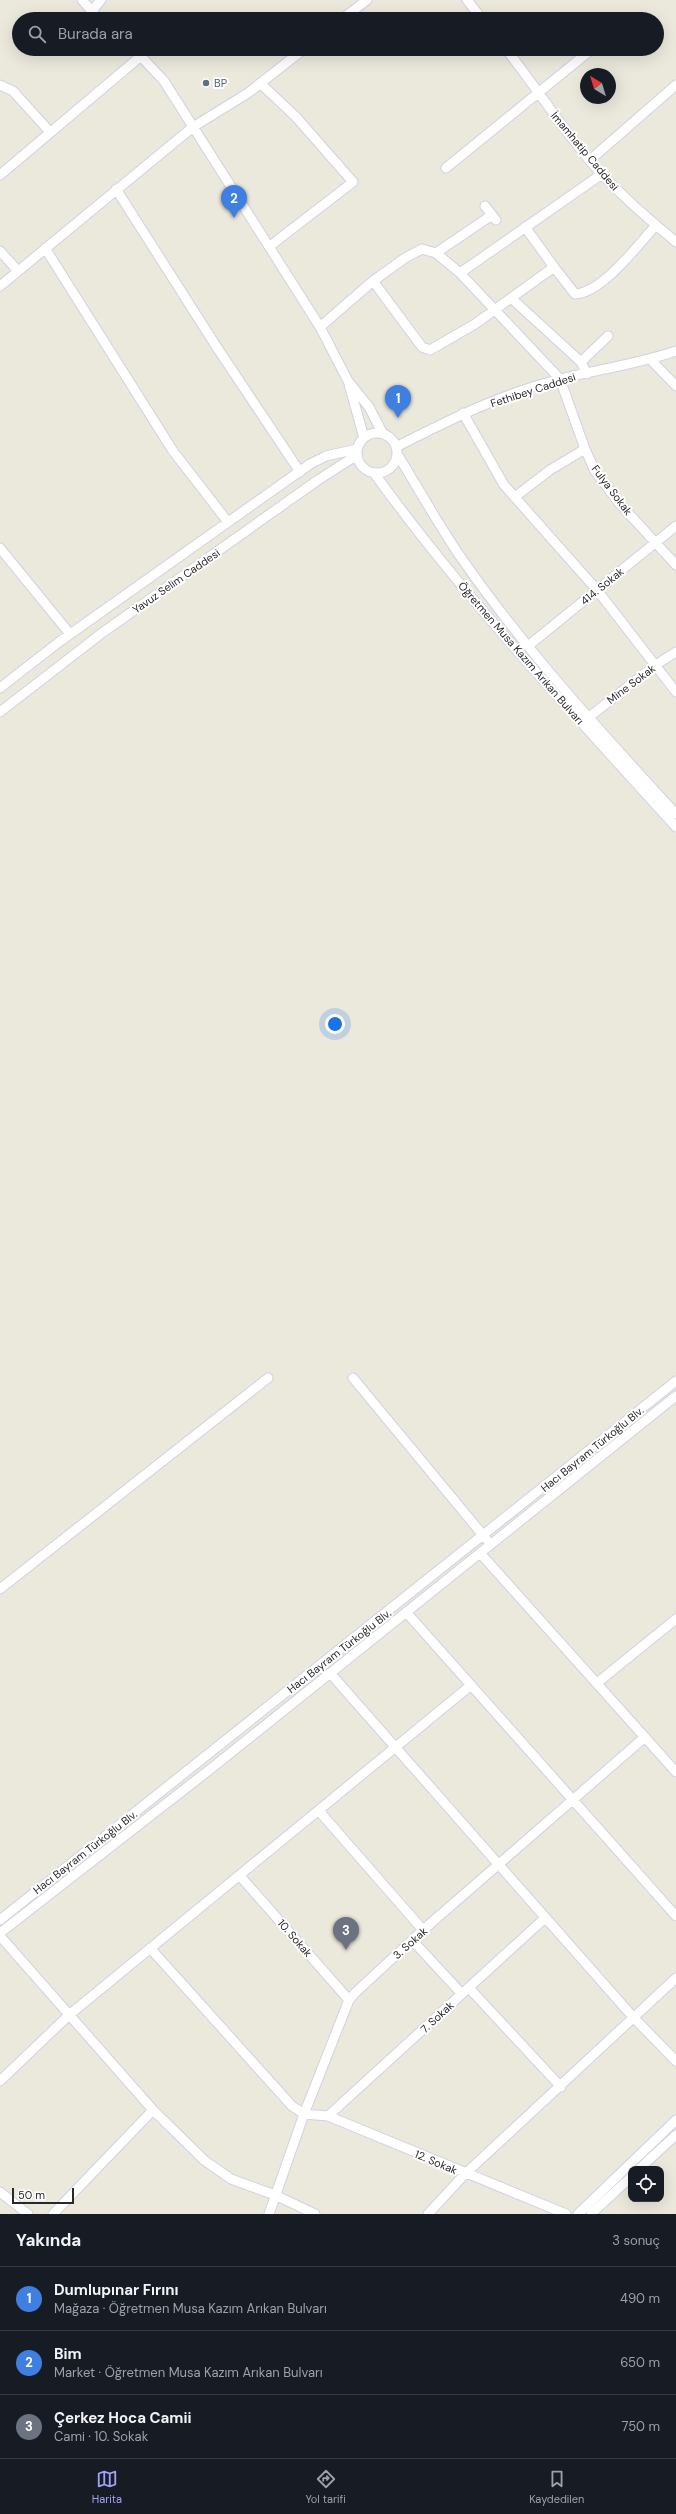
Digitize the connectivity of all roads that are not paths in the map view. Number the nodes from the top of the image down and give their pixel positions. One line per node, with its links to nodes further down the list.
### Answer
1 (82, 0): 5 (street)
2 (101, 0): 5 (street)
3 (366, 0): 6 (street)
4 (467, 0): 7 (street)
5 (92, 11)
6 (351, 12)
7 (476, 12)
8 (141, 56): 16 (street); 17 (street)
9 (295, 56): 12 (street)
10 (511, 56): 15 (street, İmamhatip Caddesi)
11 (583, 56): 15 (street)
12 (260, 83): 16 (street); 27 (street)
13 (0, 85): 17 (street)
14 (676, 85): 18 (street)
15 (537, 92): 18 (street, İmamhatip Caddesi); 19 (street)
16 (193, 127): 22 (street); 27 (street)
17 (50, 132): 21 (street)
18 (590, 160): 20 (street, İmamhatip Caddesi)
19 (446, 168)
20 (602, 174): 24 (street, İmamhatip Caddesi); 25 (street)
21 (0, 175)
22 (116, 189): 28 (street); 53 (street)
23 (486, 206): 30 (street)
24 (656, 225): 26 (street, İmamhatip Caddesi); 31 (street)
25 (525, 227): 31 (street); 33 (street)
26 (676, 242)
27 (270, 246): 38 (street)
28 (45, 248): 32 (street); 56 (street)
29 (0, 251): 32 (street)
30 (436, 253): 33 (street); 34 (street)
31 (554, 267): 36 (street)
32 (18, 271): 35 (street)
33 (460, 273): 37 (street)
34 (373, 281): 37 (street); 38 (street)
35 (0, 286)
36 (512, 298): 37 (street); 42 (street)
37 (494, 310): 44 (street)
38 (320, 327): 45 (street)
39 (608, 336): 42 (street)
40 (676, 351): 41 (street, Fethibey Caddesi)
41 (651, 360): 43 (street, Fethibey Caddesi); 46 (street)
42 (581, 362): 43 (street)
43 (587, 374): 44 (street, Fethibey Caddesi)
44 (560, 379): 47 (street, Fethibey Caddesi); 50 (street, Fulya Sokak)
45 (348, 380): 48 (street); 49 (street)
46 (676, 386)
47 (463, 413): 51 (street, Fethibey Caddesi); 55 (street)
48 (383, 434): 49 (street); 51 (street)
49 (364, 438): 52 (street)
50 (585, 449): 55 (street); 58 (street, Fulya Sokak)
51 (396, 451): 54 (street); 63 (street, Öğretmen Musa Kazım Arıkan Bulvarı)
52 (357, 452): 53 (street, Yavuz Selim Caddesi); 54 (street); 68 (street, Yavuz Selim Caddesi)
53 (300, 472): 56 (street, Yavuz Selim Caddesi)
54 (374, 473): 69 (street, Öğretmen Musa Kazım Arıkan Bulvarı)
55 (516, 496): 61 (street)
56 (228, 522): 62 (street, Yavuz Selim Caddesi)
57 (676, 526): 58 (street, 414. Sokak)
58 (655, 543): 60 (street, Fulya Sokak); 61 (street, 414. Sokak)
59 (0, 548): 62 (street)
60 (676, 565)
61 (598, 590): 63 (street, 414. Sokak); 65 (street)
62 (70, 634): 66 (street, Yavuz Selim Caddesi)
63 (528, 646): 69 (street, Öğretmen Musa Kazım Arıkan Bulvarı)
64 (676, 652): 65 (street, Mine Sokak)
65 (654, 666): 67 (street); 69 (street, Mine Sokak)
66 (0, 688)
67 (676, 692)
68 (0, 712)
69 (585, 720): 70 (street, Öğretmen Musa Kazım Arıkan Bulvarı); 71 (street, Öğretmen Musa Kazım Arıkan Bulvarı)
70 (676, 814)
71 (676, 827)
72 (268, 1378): 79 (street)
73 (353, 1378): 76 (street)
74 (676, 1381): 76 (street, Hacı Bayram Türkoğlu Blv.)
75 (676, 1396): 77 (street, Hacı Bayram Türkoğlu Blv.)
76 (483, 1536): 77 (street); 94 (street, Hacı Bayram Türkoğlu Blv.)
77 (491, 1544): 78 (street, Hacı Bayram Türkoğlu Blv.)
78 (480, 1553): 80 (street, Hacı Bayram Türkoğlu Blv.); 83 (street)
79 (0, 1590)
80 (406, 1612): 82 (street, Hacı Bayram Türkoğlu Blv.); 84 (street)
81 (676, 1619): 83 (street)
82 (330, 1673): 86 (street); 96 (street, Hacı Bayram Türkoğlu Blv.)
83 (597, 1683): 85 (street)
84 (470, 1686): 86 (street); 88 (street)
85 (645, 1737): 87 (street); 88 (street, 3. Sokak)
86 (396, 1746): 89 (street); 90 (street)
87 (676, 1772)
88 (574, 1799): 90 (street, 3. Sokak); 92 (street)
89 (319, 1811): 91 (street); 95 (street)
90 (499, 1865): 93 (street); 95 (street, 3. Sokak)
91 (240, 1876): 99 (street); 103 (street, 10. Sokak)
92 (676, 1916)
93 (545, 1918): 101 (street, 7. Sokak); 105 (street)
94 (0, 1920)
95 (423, 1930): 98 (street, 3. Sokak)
96 (0, 1933)
97 (0, 1936): 104 (street)
98 (412, 1940): 102 (street); 103 (street, 3. Sokak)
99 (150, 1948): 104 (street); 110 (street)
100 (676, 1978): 105 (street)
101 (469, 1988): 102 (street, 7. Sokak); 108 (street)
102 (462, 1994): 111 (street, 7. Sokak)
103 (349, 2000): 110 (street, 3. Sokak)
104 (69, 2015): 107 (street); 109 (street)
105 (633, 2017): 106 (street); 108 (street)
106 (676, 2061)
107 (0, 2080)
108 (561, 2087): 115 (street)
109 (153, 2110): 118 (street); 120 (street)
110 (304, 2114): 111 (street, 12. Sokak); 118 (street, 3. Sokak)
111 (328, 2116): 115 (street, 12. Sokak)
112 (676, 2120): 125 (street)
113 (676, 2135): 114 (street)
114 (642, 2166)
115 (465, 2174): 123 (street); 124 (street, 12. Sokak)
116 (628, 2180): 126 (street)
117 (0, 2192): 119 (street)
118 (274, 2195): 121 (street, 3. Sokak); 122 (street)
119 (28, 2214)
120 (53, 2214)
121 (269, 2214)
122 (315, 2214)
123 (428, 2214)
124 (566, 2214)
125 (578, 2214)
126 (591, 2214)

